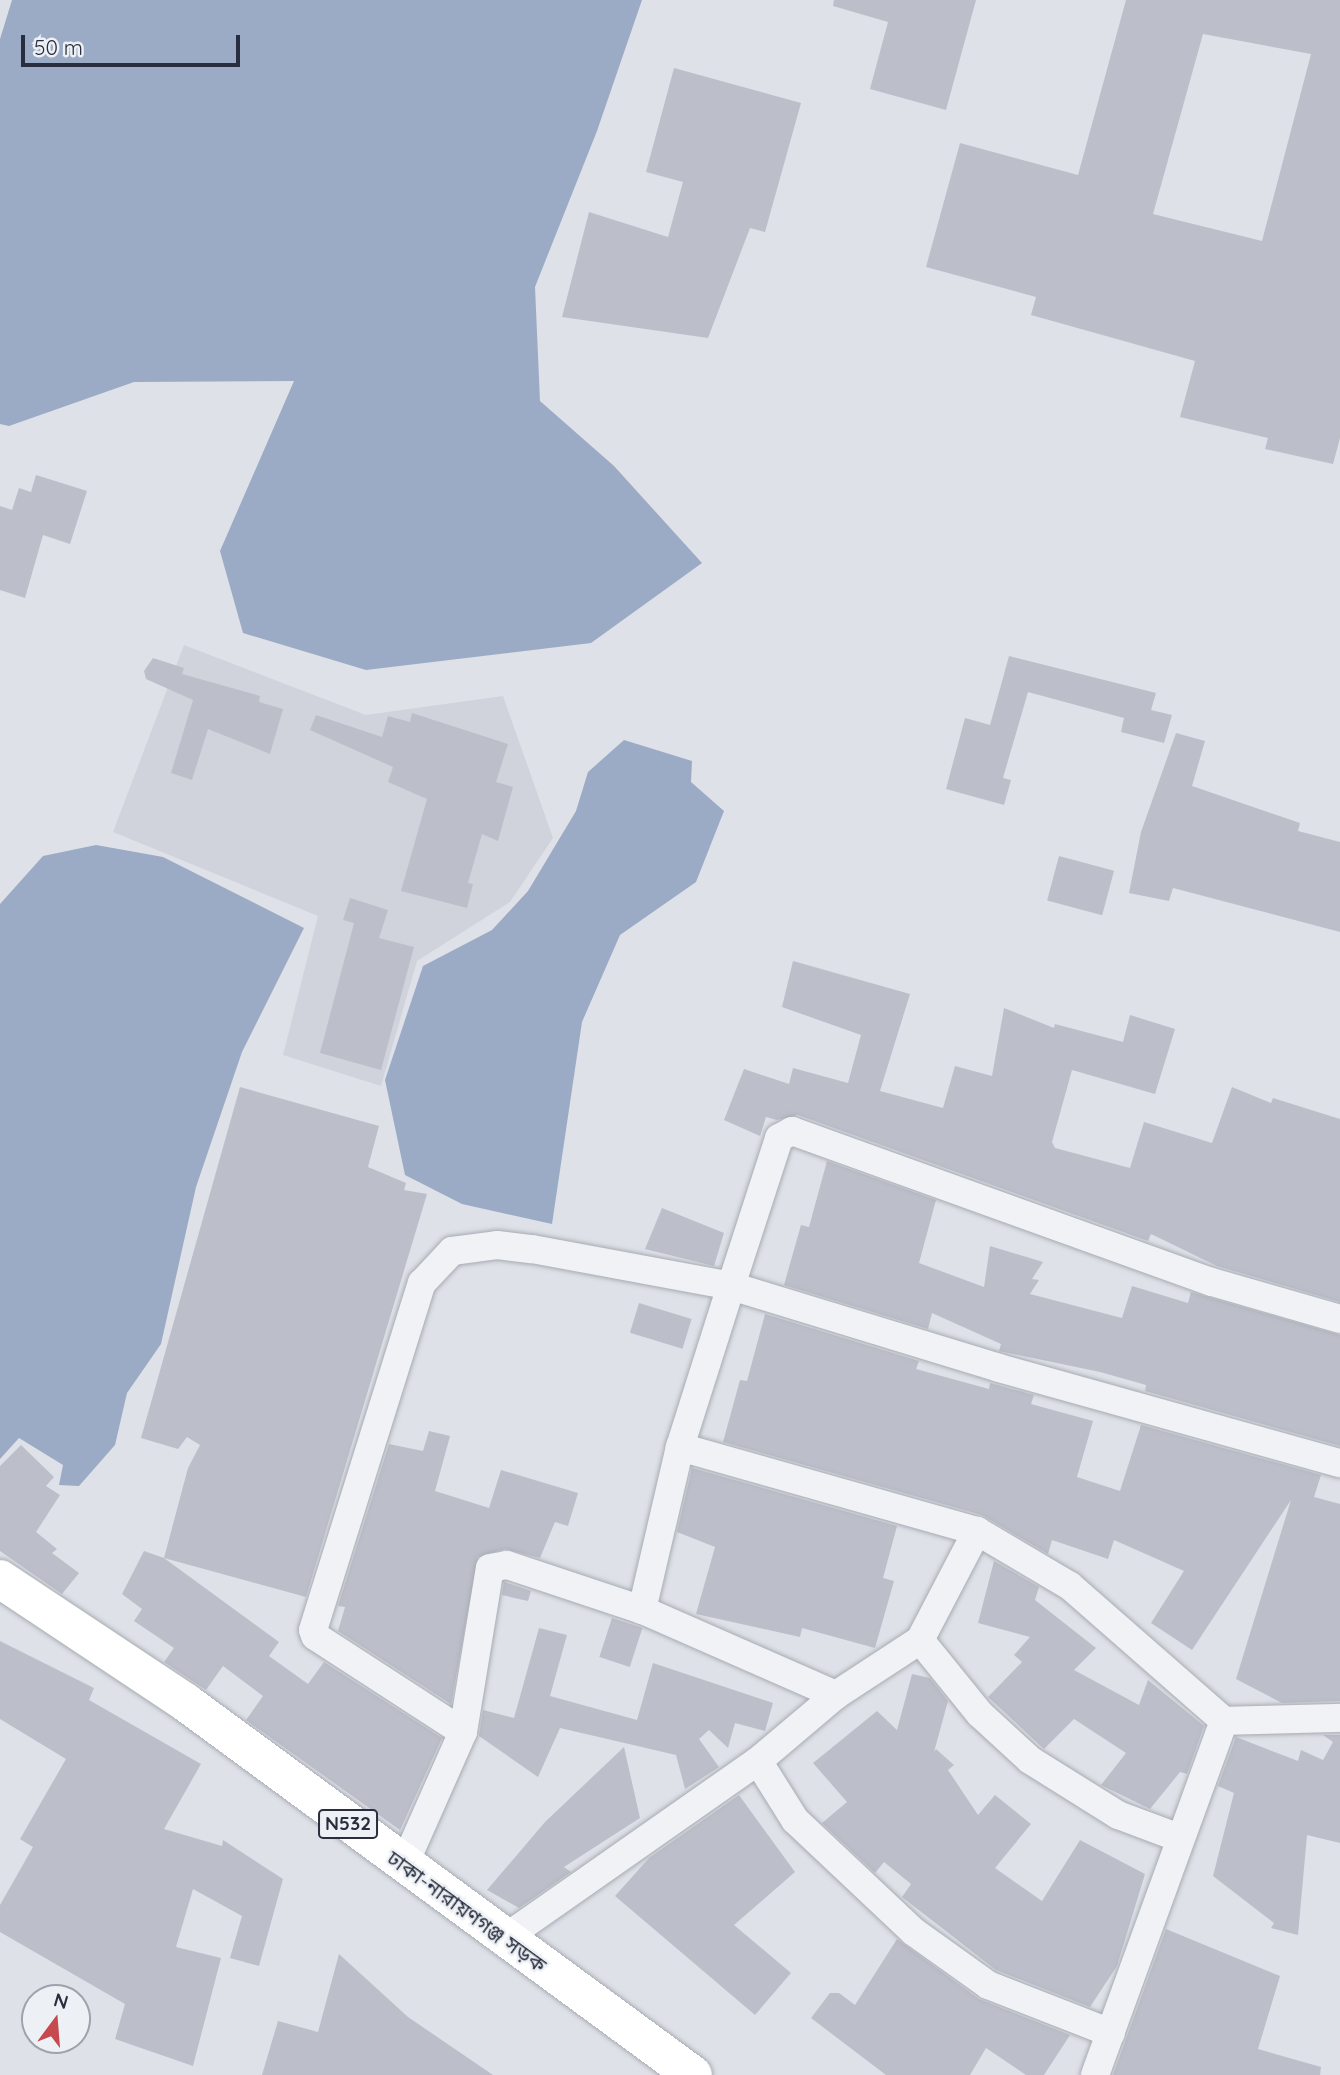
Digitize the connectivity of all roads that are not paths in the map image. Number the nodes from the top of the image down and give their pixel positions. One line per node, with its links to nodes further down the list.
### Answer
1 (729, 1298): 2 (street); 3 (street); 4 (street); 12 (street)
2 (1340, 1319)
3 (682, 1442): 5 (street); 7 (street)
4 (1340, 1463)
5 (977, 1531): 8 (street); 11 (street)
6 (0, 1579): 15 (highway, ঢাকা-নারায়ণগঞ্জ সড়ক / N532)
7 (642, 1610): 9 (street); 12 (street)
8 (920, 1640): 9 (street); 14 (street)
9 (835, 1695): 13 (street)
10 (1340, 1718): 11 (street)
11 (1224, 1721): 14 (street)
12 (463, 1732): 15 (street)
13 (758, 1761): 16 (street); 17 (street)
14 (1180, 1838): 17 (street)
15 (404, 1866): 16 (highway, ঢাকা-নারায়ণগঞ্জ সড়ক / N532)
16 (505, 1938): 18 (highway, ঢাকা-নারায়ণগঞ্জ সড়ক / N532)
17 (1111, 2034): 19 (street)
18 (693, 2075)
19 (1095, 2075)

